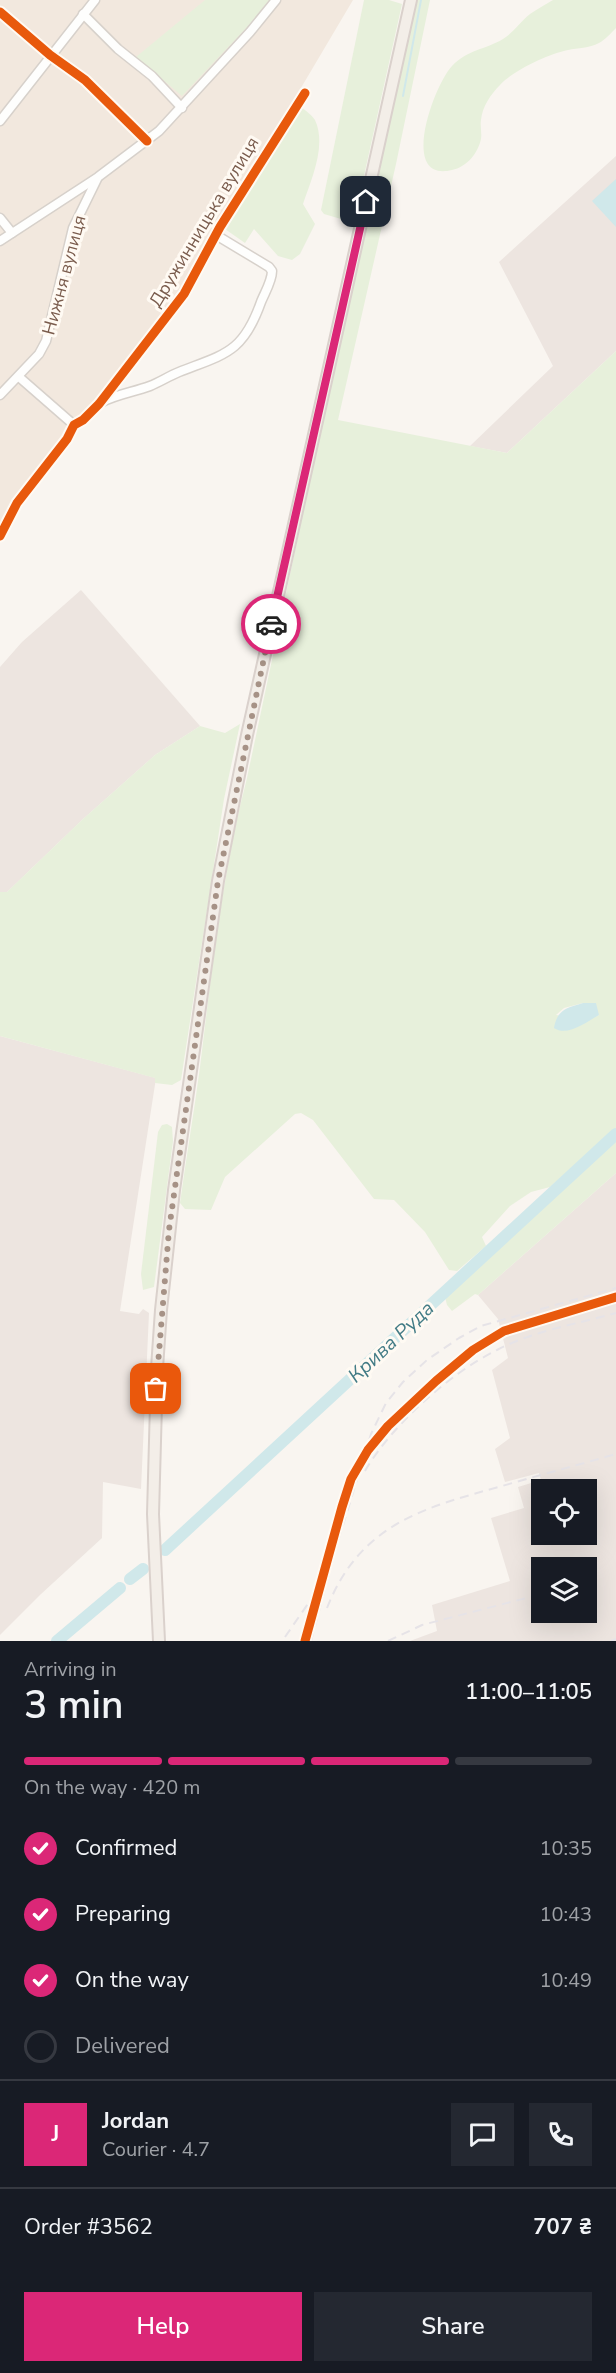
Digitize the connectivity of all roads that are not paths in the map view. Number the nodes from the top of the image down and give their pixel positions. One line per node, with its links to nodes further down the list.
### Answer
1 (95, 0): 5 (street)
2 (276, 0): 8 (street)
3 (411, 0): 22 (main road)
4 (0, 12): 6 (street)
5 (83, 14): 6 (street); 8 (street)
6 (50, 55): 9 (street); 10 (street)
7 (305, 93): 14 (street, Дружинницька вулиця)
8 (182, 108): 10 (street)
9 (0, 121)
10 (147, 141): 11 (street)
11 (98, 177): 13 (street); 16 (street, Нижня вулиця)
12 (0, 218): 13 (street)
13 (12, 234): 15 (street)
14 (216, 235): 18 (street, Дружинницька вулиця); 18 (street)
15 (0, 241)
16 (18, 377): 17 (street, Нижня вулиця); 19 (street)
17 (0, 395)
18 (99, 404): 19 (street, Дружинницька вулиця)
19 (74, 425): 20 (street, Дружинницька вулиця)
20 (0, 536)
21 (616, 1297): 23 (street)
22 (159, 1641)
23 (305, 1641)

